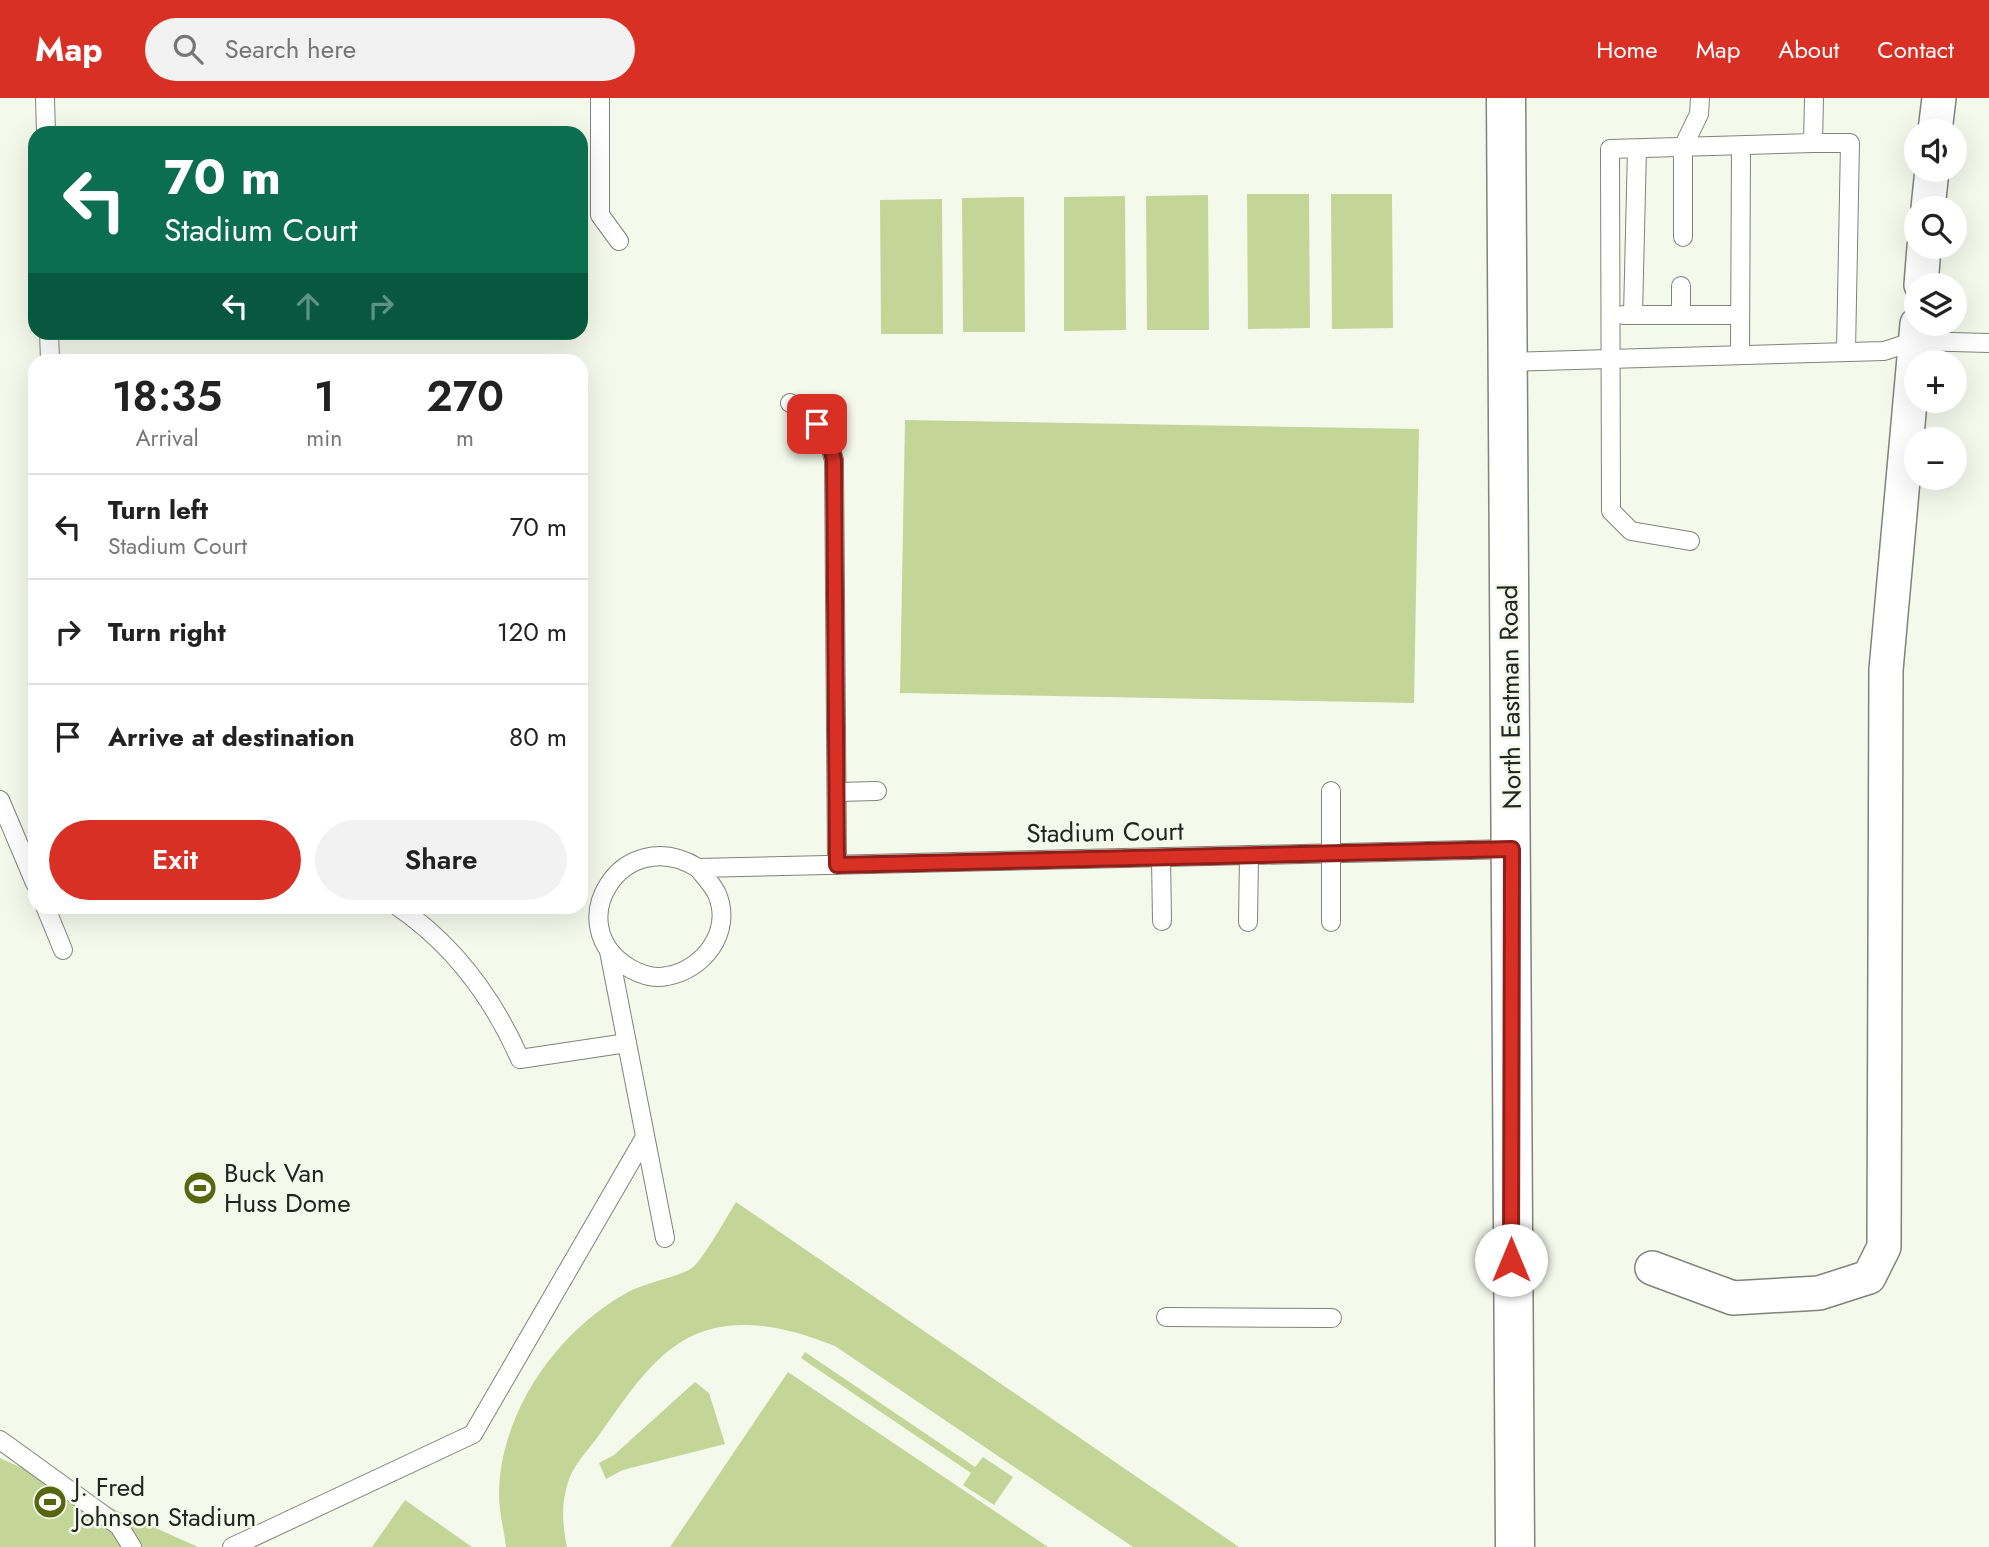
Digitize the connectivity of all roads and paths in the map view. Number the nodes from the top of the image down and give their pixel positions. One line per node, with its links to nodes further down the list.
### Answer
1 (45, 98): 8 (lane)
2 (600, 98): 14 (lane)
3 (1506, 98): 27 (main road, North Eastman Road)
4 (1700, 98): 11 (lane)
5 (1814, 98): 9 (lane)
6 (1938, 98): 7 (street)
7 (1936, 119)
8 (46, 126)
9 (1813, 143): 10 (lane); 24 (lane)
10 (1741, 146): 11 (lane); 19 (lane)
11 (1683, 147): 12 (lane); 13 (lane)
12 (1637, 149): 16 (lane); 17 (lane)
13 (1683, 237)
14 (619, 241)
15 (1681, 286): 18 (lane)
16 (1612, 315): 17 (lane); 26 (lane)
17 (1633, 315): 18 (lane)
18 (1681, 315): 19 (lane)
19 (1740, 315): 25 (lane)
20 (1909, 336): 24 (lane)
21 (1916, 336): 51 (street)
22 (1943, 336): 23 (lane)
23 (1989, 343)
24 (1846, 351): 25 (lane)
25 (1740, 355): 26 (lane)
26 (1613, 359): 27 (lane); 29 (lane)
27 (1507, 362): 34 (main road, North Eastman Road)
28 (790, 403): 32 (lane)
29 (1690, 541)
30 (877, 791): 32 (lane)
31 (1331, 791): 35 (lane)
32 (837, 792): 39 (lane)
33 (0, 800): 38 (lane)
34 (1512, 849): 35 (lane, Stadium Court); 57 (main road, North Eastman Road)
35 (1331, 853): 36 (lane, Stadium Court); 45 (lane)
36 (1248, 855): 37 (lane, Stadium Court); 44 (lane)
37 (1161, 857): 39 (lane, Stadium Court); 43 (lane)
38 (28, 863)
39 (837, 865): 40 (lane, Stadium Court)
40 (698, 868): 47 (lane, Stadium Court); 47 (lane)
41 (48, 914): 46 (lane)
42 (407, 914): 48 (lane)
43 (1162, 920)
44 (1248, 922)
45 (1331, 922)
46 (63, 950)
47 (609, 951): 48 (lane, Stadium Court)
48 (627, 1042): 49 (lane, Stadium Court)
49 (645, 1137): 50 (lane, Stadium Court); 56 (lane)
50 (665, 1238)
51 (1652, 1268)
52 (1166, 1317): 53 (lane)
53 (1332, 1318)
54 (0, 1440): 55 (lane)
55 (132, 1547)
56 (232, 1547)
57 (1515, 1547)

